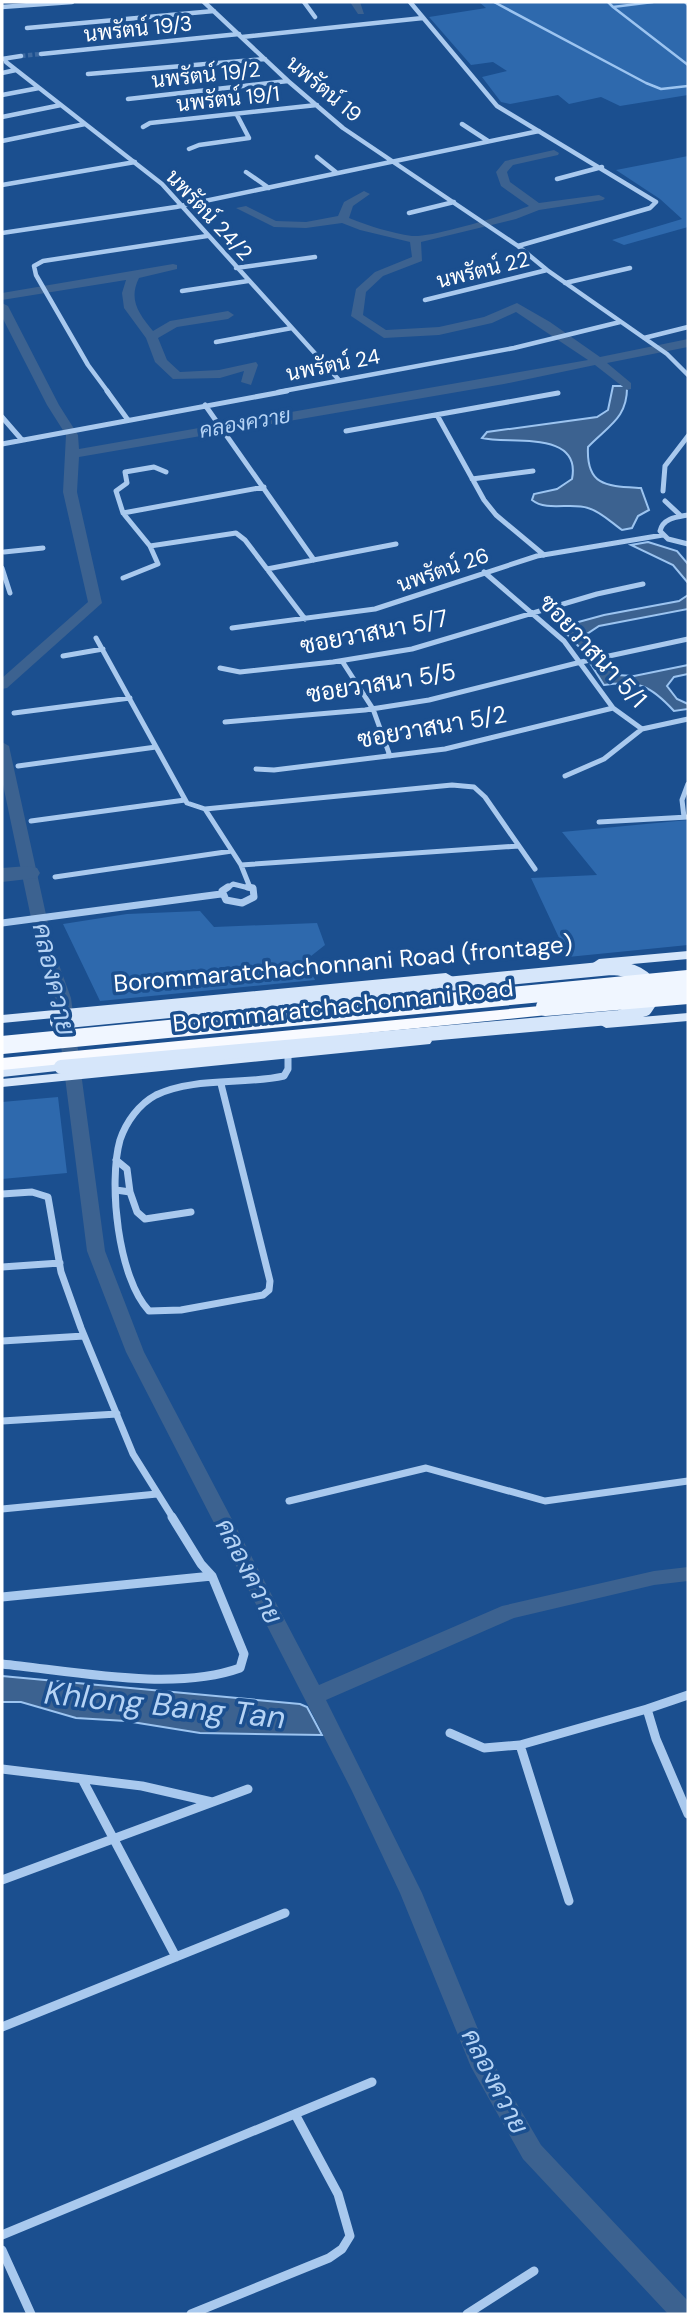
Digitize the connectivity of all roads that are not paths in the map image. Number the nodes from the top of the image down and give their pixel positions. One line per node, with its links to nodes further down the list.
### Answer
1 (72, 2): 5 (street)
2 (204, 2): 6 (street, นพรัตน์ 19)
3 (304, 2): 7 (street)
4 (410, 2): 8 (street)
5 (2, 7)
6 (214, 11): 9 (street); 10 (street, นพรัตน์ 19)
7 (316, 18)
8 (423, 18): 10 (street, นพรัตน์ 19/3); 29 (street)
9 (27, 28)
10 (240, 36): 11 (street, นพรัตน์ 19/3); 13 (street, นพรัตน์ 19)
11 (41, 54)
12 (21, 56): 14 (street)
13 (265, 59): 17 (street); 18 (street, นพรัตน์ 19)
14 (4, 61): 15 (street, นพรัตน์ 24/2)
15 (16, 70): 16 (street); 19 (street, นพรัตน์ 24/2)
16 (2, 73)
17 (88, 74)
18 (288, 81): 21 (street, นพรัตน์ 19/2); 23 (street, นพรัตน์ 19)
19 (39, 88): 20 (street); 22 (street, นพรัตน์ 24/2)
20 (2, 95)
21 (128, 99)
22 (61, 105): 25 (street); 26 (street, นพรัตน์ 24/2)
23 (317, 105): 24 (street, นพรัตน์ 19/1); 34 (street, นพรัตน์ 19)
24 (237, 115): 28 (street, นพรัตน์ 19/1); 32 (street)
25 (2, 117)
26 (85, 124): 30 (street); 35 (street, นพรัตน์ 24/2)
27 (462, 124): 31 (street)
28 (143, 127)
29 (539, 131): 31 (street); 36 (street)
30 (2, 141)
31 (488, 142): 34 (street)
32 (189, 149)
33 (317, 157): 38 (street)
34 (394, 160): 38 (street); 42 (street, นพรัตน์ 19)
35 (135, 162): 40 (street); 43 (street, นพรัตน์ 24/2)
36 (602, 167): 39 (street); 47 (street)
37 (246, 172): 41 (street)
38 (337, 173): 41 (street)
39 (556, 179)
40 (2, 186)
41 (269, 188): 43 (street)
42 (454, 202): 44 (street); 47 (street, นพรัตน์ 19)
43 (181, 206): 45 (street); 46 (street, นพรัตน์ 24/2)
44 (409, 213)
45 (2, 233)
46 (207, 236): 49 (street, นพรัตน์ 24/2); 67 (street)
47 (518, 246): 51 (street, นพรัตน์ 19)
48 (315, 257): 49 (street)
49 (236, 268): 52 (street, นพรัตน์ 24/2)
50 (630, 268): 53 (street)
51 (547, 270): 53 (street, นพรัตน์ 19); 55 (street, นพรัตน์ 22)
52 (248, 281): 54 (street); 58 (street, นพรัตน์ 24/2)
53 (565, 283): 56 (street, นพรัตน์ 19)
54 (182, 291)
55 (425, 300)
56 (620, 322): 59 (street, นพรัตน์ 19); 62 (street, นพรัตน์ 24)
57 (688, 327): 59 (street)
58 (292, 328): 60 (street); 62 (street, นพรัตน์ 24/2)
59 (644, 338): 61 (street, นพรัตน์ 19)
60 (216, 342)
61 (688, 375)
62 (340, 380): 64 (street, นพรัตน์ 24)
63 (558, 393): 65 (street)
64 (205, 405): 67 (street, นพรัตน์ 24); 75 (street)
65 (437, 415): 68 (street); 74 (street)
66 (2, 417): 70 (street)
67 (128, 420): 70 (street, นพรัตน์ 24)
68 (346, 431)
69 (688, 436): 76 (street)
70 (22, 440): 71 (street, นพรัตน์ 24)
71 (2, 444)
72 (533, 471): 74 (street)
73 (166, 472): 78 (street)
74 (472, 478): 88 (street)
75 (264, 487): 78 (street); 89 (street)
76 (663, 491)
77 (665, 501): 80 (street)
78 (123, 513): 85 (street)
79 (688, 515): 80 (street)
80 (681, 516): 81 (street)
81 (663, 535): 84 (street); 88 (street, นพรัตน์ 26)
82 (2, 543): 87 (street)
83 (396, 544): 89 (street)
84 (687, 545)
85 (150, 546): 91 (street); 93 (street)
86 (43, 548): 87 (street)
87 (3, 553)
88 (544, 555): 92 (street, นพรัตน์ 26)
89 (314, 560): 91 (street)
90 (2, 568): 95 (street)
91 (267, 569): 97 (street)
92 (484, 572): 96 (street, ซอยวาสนา 5/1); 97 (street, นพรัตน์ 26)
93 (123, 578)
94 (643, 584): 96 (street, ซอยวาสนา 5/7)
95 (10, 593)
96 (533, 612): 103 (street, ซอยวาสนา 5/7); 104 (street, ซอยวาสนา 5/1)
97 (305, 619): 98 (street, นพรัตน์ 26)
98 (232, 628)
99 (96, 638): 101 (street)
100 (688, 639): 104 (street, ซอยวาสนา 5/5)
101 (103, 649): 102 (street); 106 (street)
102 (63, 656)
103 (342, 661): 105 (street, ซอยวาสนา 5/7); 108 (street)
104 (581, 662): 107 (street, ซอยวาสนา 5/1); 108 (street, ซอยวาสนา 5/5)
105 (220, 668)
106 (130, 698): 109 (street); 113 (street)
107 (613, 708): 112 (street, ซอยวาสนา 5/1); 114 (street, ซอยวาสนา 5/2)
108 (373, 709): 111 (street, ซอยวาสนา 5/5); 114 (street)
109 (14, 713)
110 (688, 719): 112 (street)
111 (225, 722)
112 (642, 729): 117 (street)
113 (156, 747): 115 (street); 119 (street)
114 (390, 756): 116 (street, ซอยวาสนา 5/2)
115 (18, 766)
116 (256, 769)
117 (565, 776)
118 (688, 784): 121 (street)
119 (185, 800): 120 (street); 122 (street)
120 (205, 809): 124 (street); 125 (street)
121 (686, 817): 123 (street)
122 (30, 821)
123 (599, 821)
124 (519, 846): 126 (street); 127 (street)
125 (232, 851): 126 (street); 128 (street)
126 (241, 865): 129 (street)
127 (535, 869)
128 (55, 877)
129 (249, 886): 130 (street); 130 (street)
130 (221, 894): 131 (street)
131 (4, 923)
132 (688, 955): 137 (main road, Borommaratchachonnani Road (frontage))
133 (688, 972): 137 (highway, Borommaratchachonnani Road)
134 (688, 979): 142 (main road, bridge)
135 (688, 995): 144 (main road, bridge); 146 (highway, Borommaratchachonnani Road)
136 (688, 1017): 143 (main road)
137 (105, 1019): 139 (highway, Borommaratchachonnani Road)
138 (2, 1020): 139 (main road)
139 (58, 1023): 140 (main road); 141 (highway, Borommaratchachonnani Road); 146 (main road, bridge)
140 (2, 1027)
141 (2, 1038)
142 (2, 1045)
143 (288, 1055): 146 (main road); 149 (street)
144 (2, 1057)
145 (2, 1064): 146 (highway, Borommaratchachonnani Road)
146 (61, 1068): 147 (main road); 148 (main road)
147 (2, 1073)
148 (2, 1083)
149 (221, 1084): 150 (street); 151 (street)
150 (116, 1160): 151 (street); 152 (street)
151 (116, 1189): 152 (street)
152 (130, 1192): 154 (street)
153 (2, 1194): 155 (street)
154 (191, 1212)
155 (60, 1263): 156 (street); 157 (street)
156 (2, 1267)
157 (84, 1336): 158 (street); 159 (street)
158 (2, 1341)
159 (117, 1414): 160 (street); 162 (street)
160 (2, 1421)
161 (688, 1481): 163 (street)
162 (157, 1494): 164 (street); 165 (street)
163 (289, 1501)
164 (2, 1509)
165 (212, 1576): 166 (street); 167 (street)
166 (2, 1597)
167 (2, 1664)
168 (688, 1695): 169 (street)
169 (647, 1709): 171 (street); 176 (street)
170 (450, 1733): 171 (street)
171 (520, 1745): 179 (street)
172 (2, 1769): 173 (street)
173 (82, 1779): 175 (street); 177 (street)
174 (248, 1789): 175 (street)
175 (212, 1802): 177 (street)
176 (688, 1814)
177 (115, 1838): 178 (street); 181 (street)
178 (2, 1880)
179 (569, 1901)
180 (285, 1913): 181 (street)
181 (176, 1956): 182 (street)
182 (2, 2027)
183 (372, 2081): 184 (street)
184 (295, 2114): 185 (street); 189 (street)
185 (2, 2235)
186 (2, 2250): 188 (street)
187 (534, 2271): 190 (street)
188 (31, 2314)
189 (191, 2314)
190 (467, 2314)

